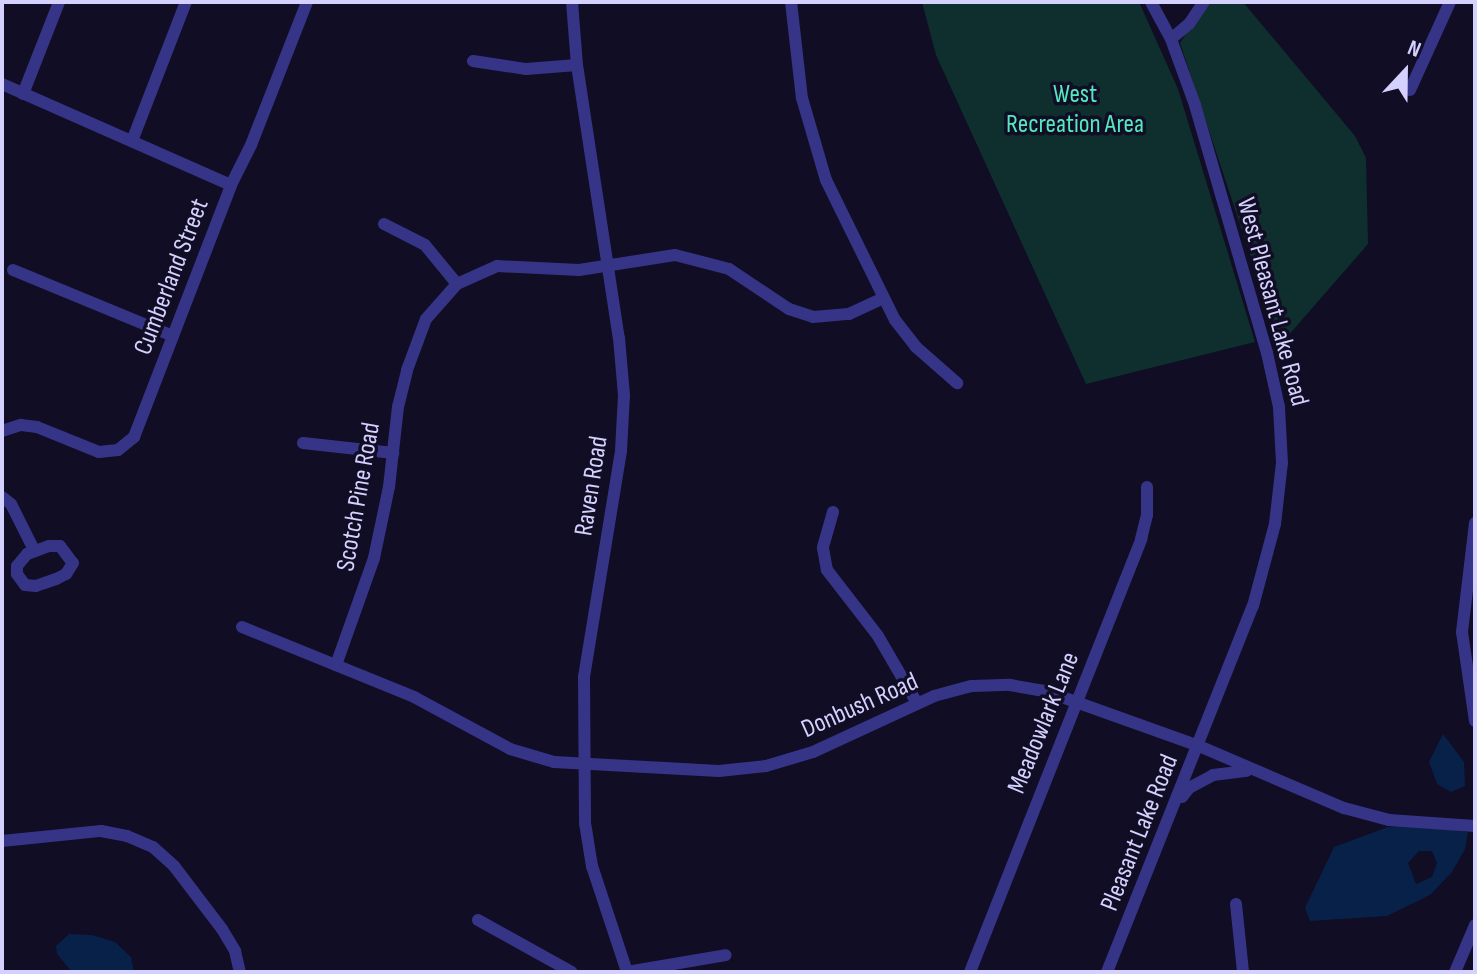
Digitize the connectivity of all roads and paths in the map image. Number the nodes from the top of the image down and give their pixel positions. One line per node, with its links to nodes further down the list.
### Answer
1 (59, 2): 14 (street)
2 (186, 2): 15 (street)
3 (307, 2): 16 (street, Cumberland Street)
4 (572, 2): 11 (street, Raven Road)
5 (791, 2): 21 (street)
6 (1151, 2): 9 (street, West Pleasant Lake Road)
7 (1204, 2): 9 (street)
8 (1450, 2): 13 (street)
9 (1171, 39): 36 (street, West Pleasant Lake Road)
10 (473, 61): 11 (street)
11 (577, 65): 18 (street, Raven Road)
12 (2, 84): 14 (street)
13 (1410, 90)
14 (23, 94): 15 (street)
15 (132, 141): 16 (street)
16 (231, 185): 22 (street, Cumberland Street)
17 (384, 224): 20 (street)
18 (608, 265): 20 (street, Scotch Pine Road); 21 (street, Scotch Pine Road); 39 (street, Raven Road)
19 (13, 270): 22 (street)
20 (457, 284): 26 (street, Scotch Pine Road)
21 (884, 298): 23 (street)
22 (173, 336): 24 (street, Cumberland Street)
23 (957, 383)
24 (2, 431)
25 (303, 443): 26 (street)
26 (393, 453): 33 (street, Scotch Pine Road)
27 (1147, 487): 34 (street, Meadowlark Lane)
28 (2, 497): 31 (street)
29 (833, 512): 35 (street)
30 (1475, 523): 37 (street)
31 (34, 550)
32 (242, 627): 33 (street)
33 (336, 665): 39 (street)
34 (1075, 701): 35 (street, Donbush Road); 38 (street, Donbush Road); 51 (street, Meadowlark Lane)
35 (917, 703): 39 (street, Donbush Road)
36 (1213, 710): 38 (street, Pleasant Lake Road)
37 (1475, 721)
38 (1199, 746): 40 (street, Donbush Road); 41 (street, Pleasant Lake Road)
39 (583, 762): 50 (street, Raven Road)
40 (1263, 773): 41 (street); 42 (street, Donbush Road)
41 (1173, 809): 52 (street, Pleasant Lake Road)
42 (1475, 826)
43 (2, 841): 48 (street)
44 (1236, 904): 53 (street)
45 (478, 920): 49 (street)
46 (1475, 925): 54 (street)
47 (726, 955): 50 (street, Raven Road)
48 (240, 972)
49 (572, 972)
50 (627, 972)
51 (970, 972)
52 (1107, 972)
53 (1243, 972)
54 (1455, 972)

